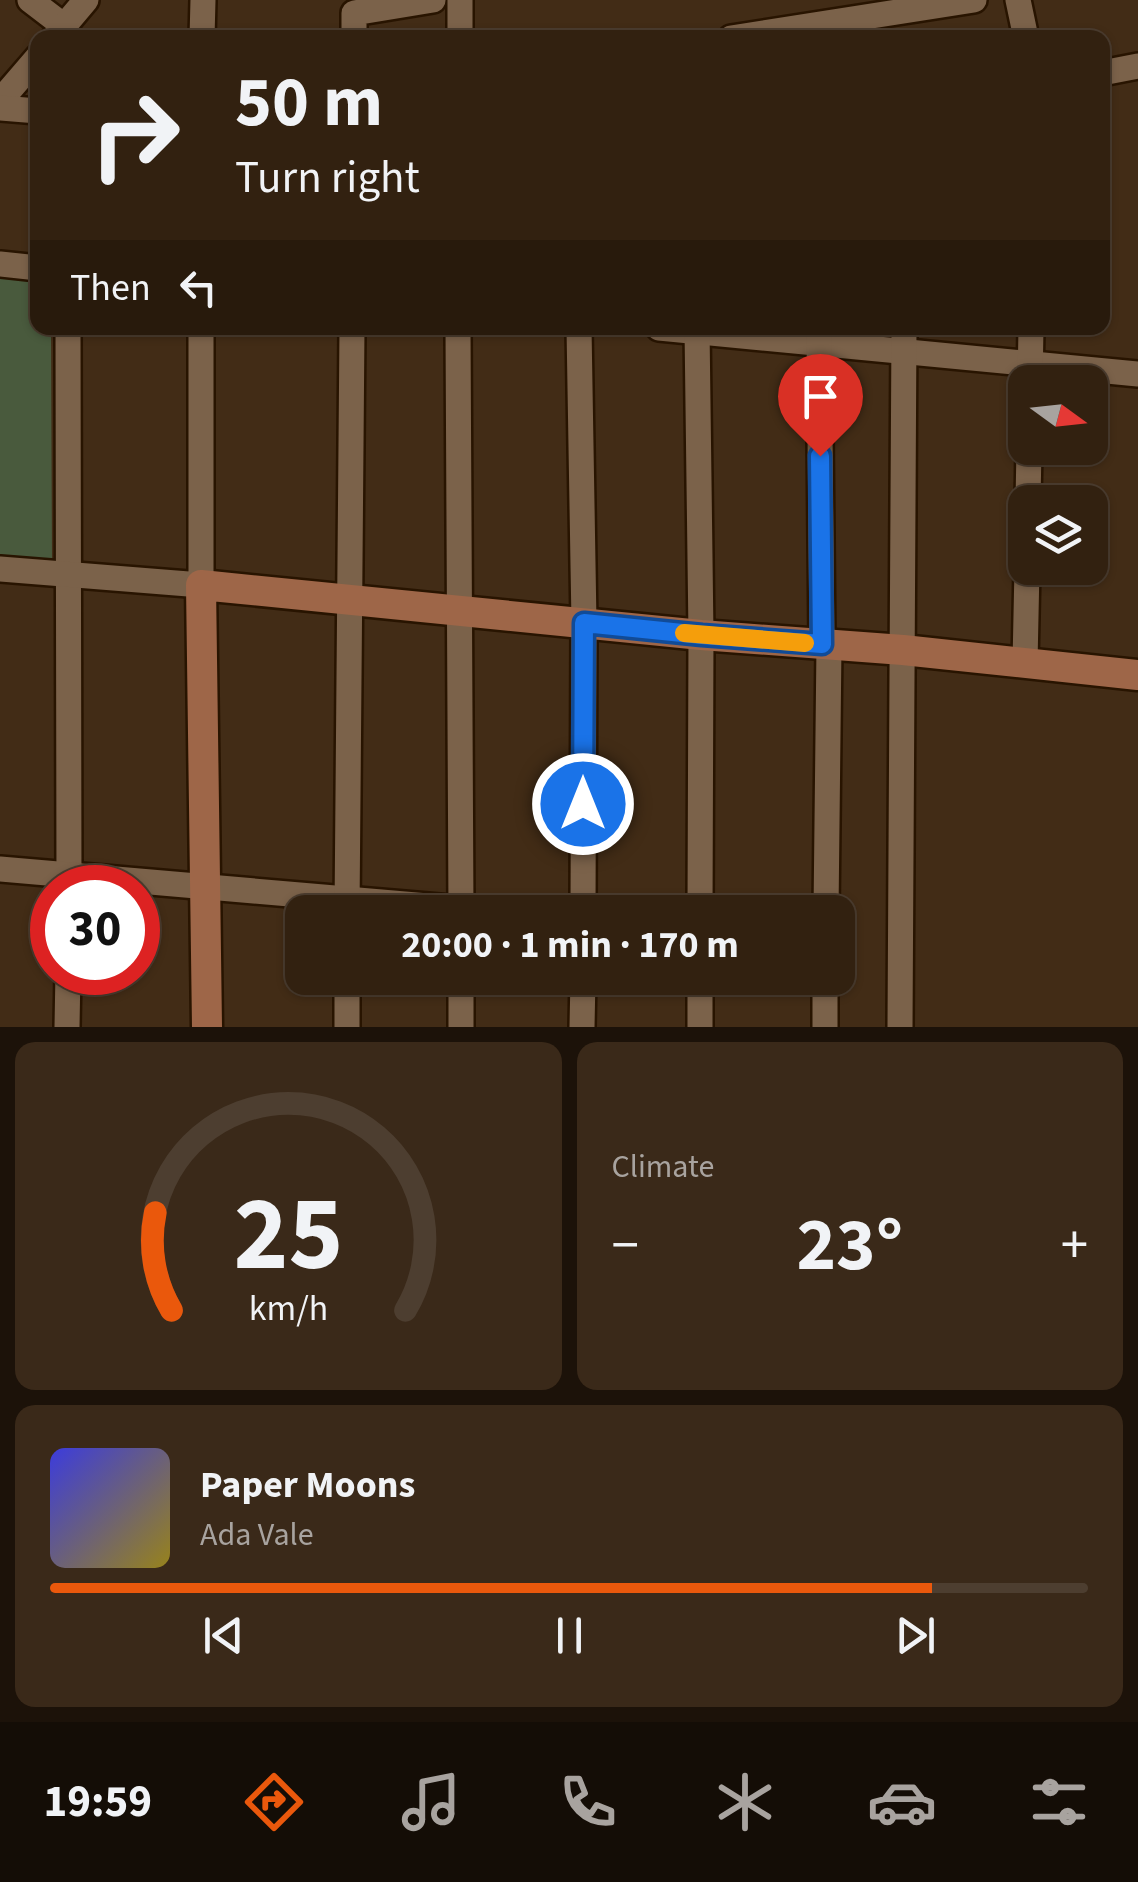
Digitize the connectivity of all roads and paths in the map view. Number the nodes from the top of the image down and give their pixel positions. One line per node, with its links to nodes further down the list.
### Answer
1 (30, 0): 9 (street)
2 (86, 0): 10 (street)
3 (203, 0): 11 (street)
4 (434, 0): 8 (street)
5 (460, 0): 13 (street)
6 (974, 0): 14 (street)
7 (1018, 0): 15 (street)
8 (389, 4): 12 (street)
9 (57, 30)
10 (61, 30)
11 (202, 30)
12 (354, 30)
13 (460, 30)
14 (809, 30)
15 (1024, 30)
16 (1138, 66): 18 (street)
17 (30, 67): 19 (street)
18 (1110, 71)
19 (0, 104): 20 (street)
20 (30, 109)
21 (0, 264): 22 (street)
22 (30, 267)
23 (68, 335): 37 (street)
24 (202, 335): 38 (street)
25 (352, 335): 40 (street)
26 (458, 335): 41 (street)
27 (579, 335): 42 (street)
28 (697, 335): 43 (street)
29 (819, 335): 31 (street); 44 (street)
30 (1031, 335): 32 (street)
31 (904, 339): 33 (street); 45 (street)
32 (1030, 365)
33 (1008, 367)
34 (1108, 374): 35 (street)
35 (1138, 374)
36 (0, 569): 37 (street)
37 (70, 574): 38 (street); 48 (street)
38 (201, 585): 40 (street); 52 (street)
39 (1027, 585): 46 (street)
40 (350, 599): 41 (street); 53 (street)
41 (460, 610): 42 (street); 54 (street)
42 (584, 623): 43 (street); 55 (street)
43 (702, 635): 44 (street); 56 (street)
44 (825, 644): 45 (street); 57 (street)
45 (903, 650): 46 (street); 72 (street)
46 (1026, 663): 47 (street)
47 (1138, 675)
48 (69, 865)
49 (0, 870): 50 (street)
50 (30, 875)
51 (160, 884): 52 (street)
52 (205, 886): 58 (street); 66 (street)
53 (347, 895)
54 (461, 895)
55 (583, 895)
56 (700, 895)
57 (826, 895)
58 (285, 897)
59 (68, 995): 65 (street)
60 (347, 995): 67 (street)
61 (461, 995): 68 (street)
62 (582, 995): 69 (street)
63 (700, 995): 70 (street)
64 (825, 995): 71 (street)
65 (67, 1027)
66 (207, 1027)
67 (347, 1027)
68 (461, 1027)
69 (582, 1027)
70 (700, 1027)
71 (825, 1027)
72 (900, 1027)

